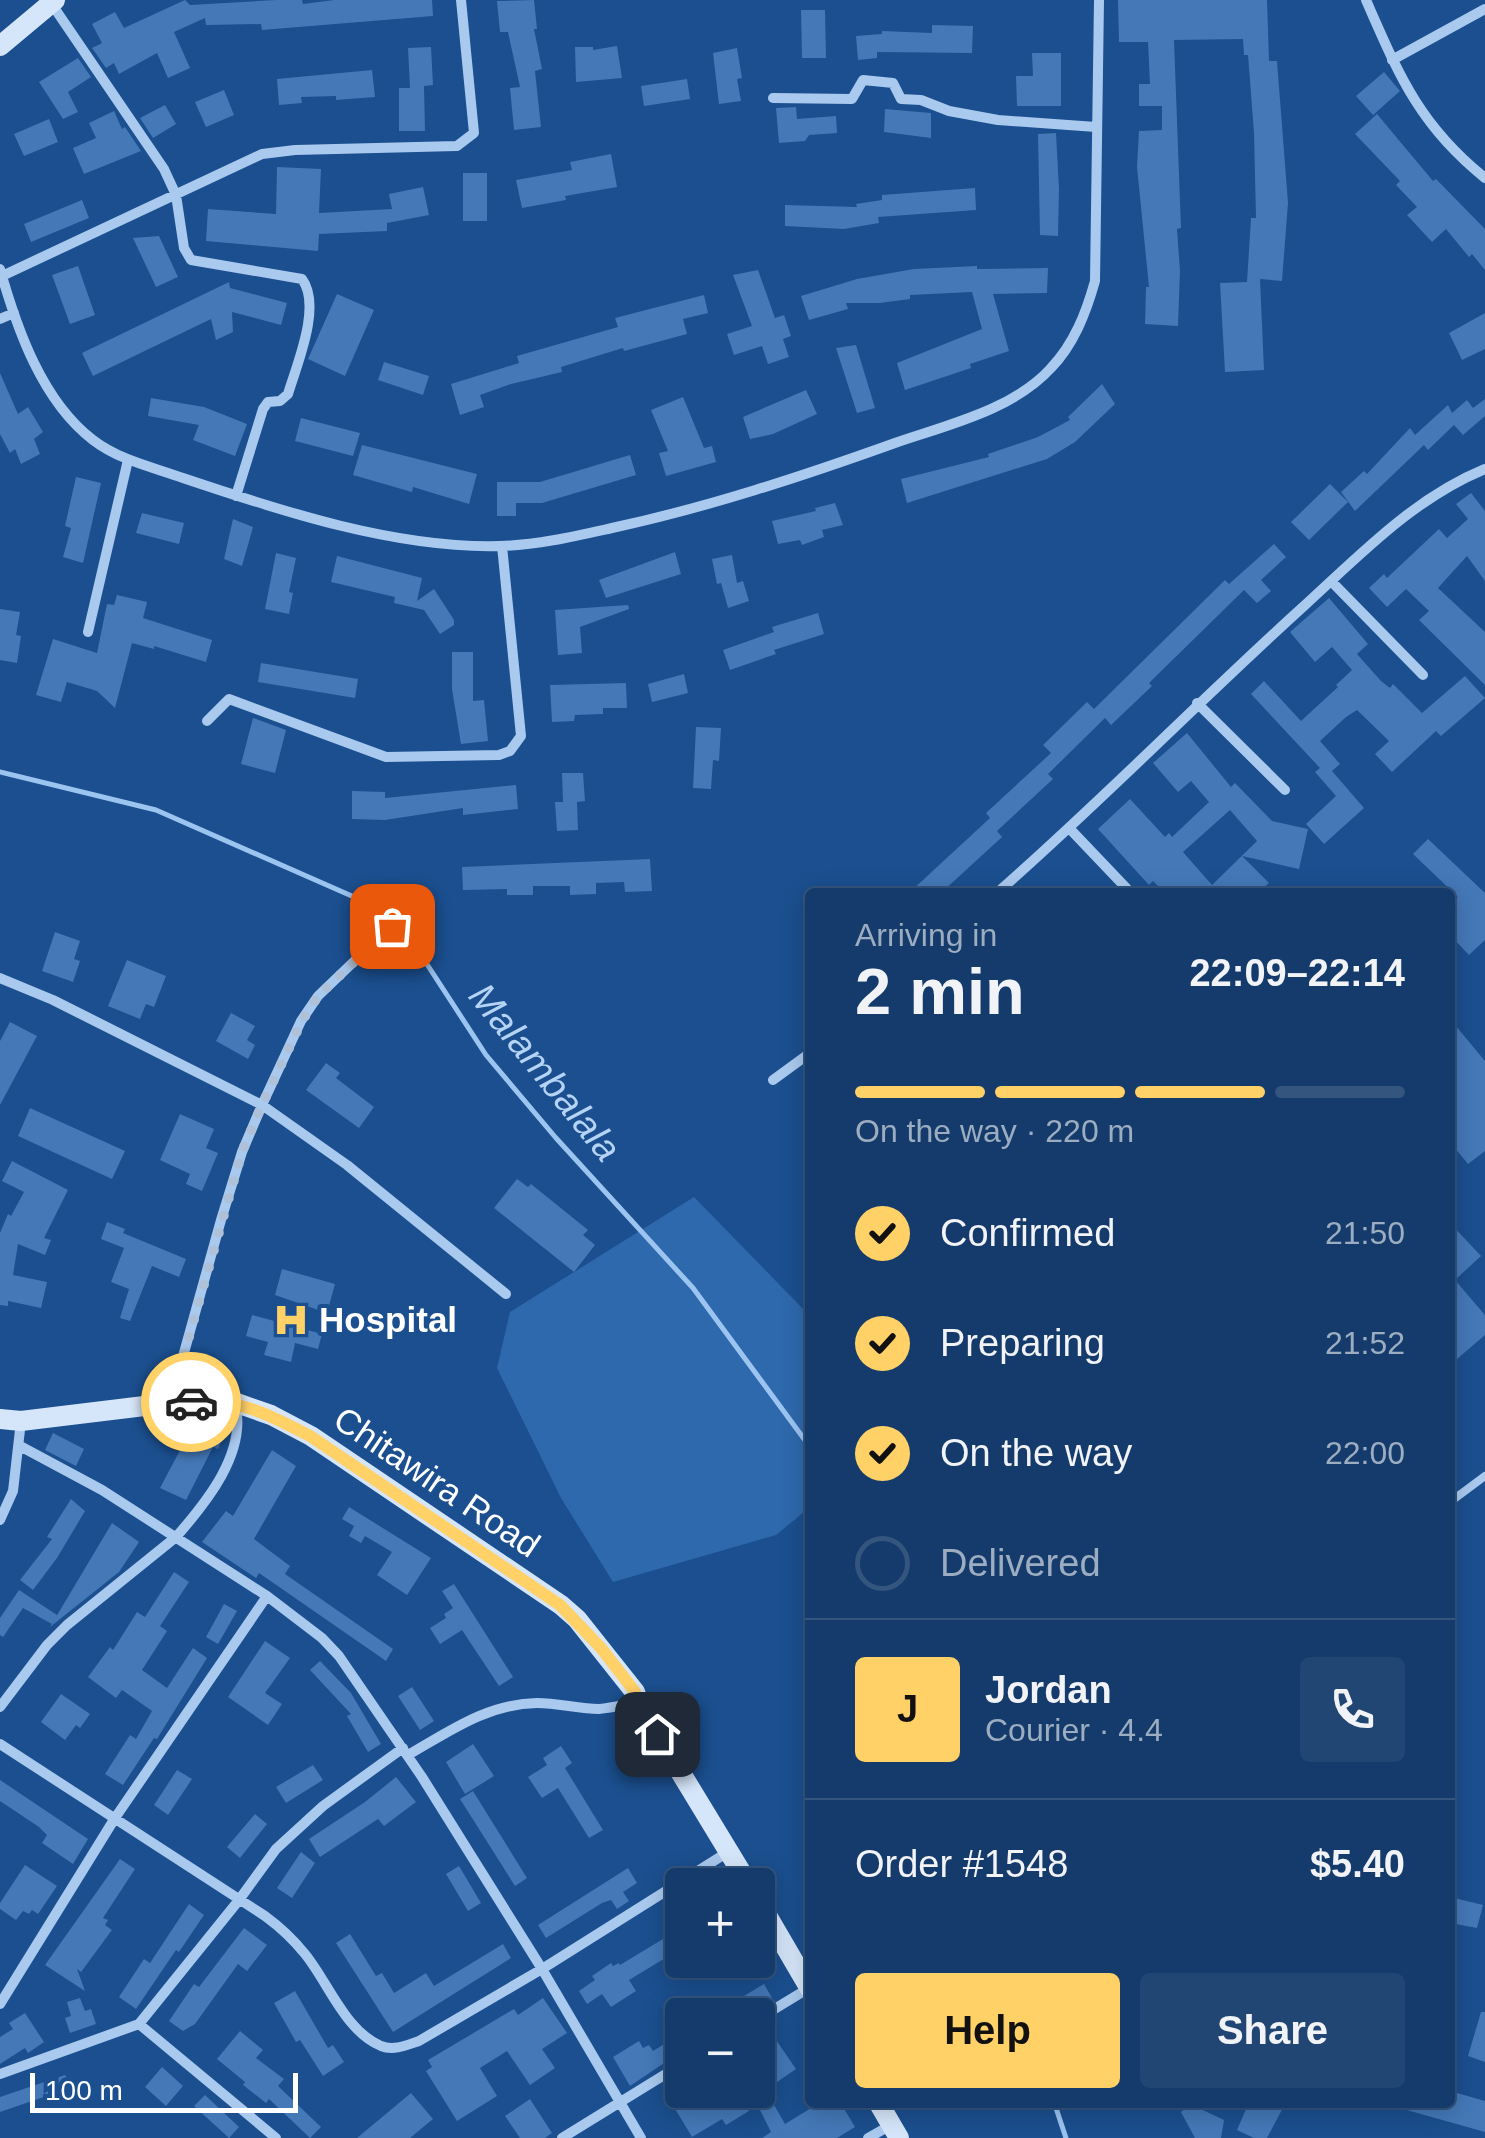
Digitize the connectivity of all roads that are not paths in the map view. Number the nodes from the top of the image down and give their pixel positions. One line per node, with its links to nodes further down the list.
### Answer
1 (462, 0): 11 (street)
2 (1100, 0): 9 (street)
3 (1366, 0): 7 (street)
4 (53, 1): 6 (street); 11 (street)
5 (1485, 9): 7 (street)
6 (0, 48)
7 (1392, 60): 10 (street)
8 (773, 98): 9 (street)
9 (1096, 127): 18 (street)
10 (1485, 178)
11 (176, 194): 12 (street); 17 (street)
12 (1, 273): 13 (street)
13 (14, 313): 14 (street); 15 (street)
14 (0, 319)
15 (128, 460): 17 (street); 20 (street)
16 (1485, 468): 19 (street)
17 (236, 496): 18 (street)
18 (502, 546): 23 (street)
19 (1330, 582): 21 (street); 22 (street)
20 (88, 632)
21 (1423, 675)
22 (1197, 703): 24 (street); 25 (street)
23 (206, 721)
24 (1285, 790)
25 (1070, 829): 26 (street); 27 (street)
26 (1003, 888)
27 (1126, 888)
28 (421, 938): 32 (street)
29 (0, 978): 32 (street)
30 (805, 1057): 31 (street)
31 (773, 1080)
32 (262, 1105): 33 (street); 35 (street)
33 (506, 1294)
34 (234, 1402): 35 (street, Chitawira Road); 41 (street); 43 (street, Chitawira Road)
35 (170, 1403): 36 (street, Chitawira Road)
36 (11, 1420): 37 (street)
37 (20, 1446): 40 (street); 41 (street)
38 (1485, 1476): 39 (lane)
39 (1455, 1498)
40 (0, 1520)
41 (176, 1538): 42 (street); 44 (street)
42 (268, 1596): 46 (street); 47 (street)
43 (638, 1704): 46 (street); 48 (street, Chitawira Road)
44 (0, 1707)
45 (0, 1744): 47 (street)
46 (406, 1752): 50 (street); 52 (street)
47 (115, 1818): 50 (street); 55 (street)
48 (729, 1851): 49 (street, Chitawira Road); 52 (street)
49 (738, 1868)
50 (240, 1900): 52 (street); 57 (street)
51 (775, 1929): 53 (street)
52 (542, 1969): 60 (street)
53 (805, 1980)
54 (805, 1992): 56 (street)
55 (0, 2004)
56 (775, 2009)
57 (139, 2024): 58 (street); 63 (street)
58 (0, 2074)
59 (665, 2074): 60 (street)
60 (620, 2102): 64 (street); 65 (street)
61 (882, 2108): 62 (street)
62 (895, 2131): 66 (street)
63 (276, 2138)
64 (562, 2138)
65 (641, 2138)
66 (868, 2138)

